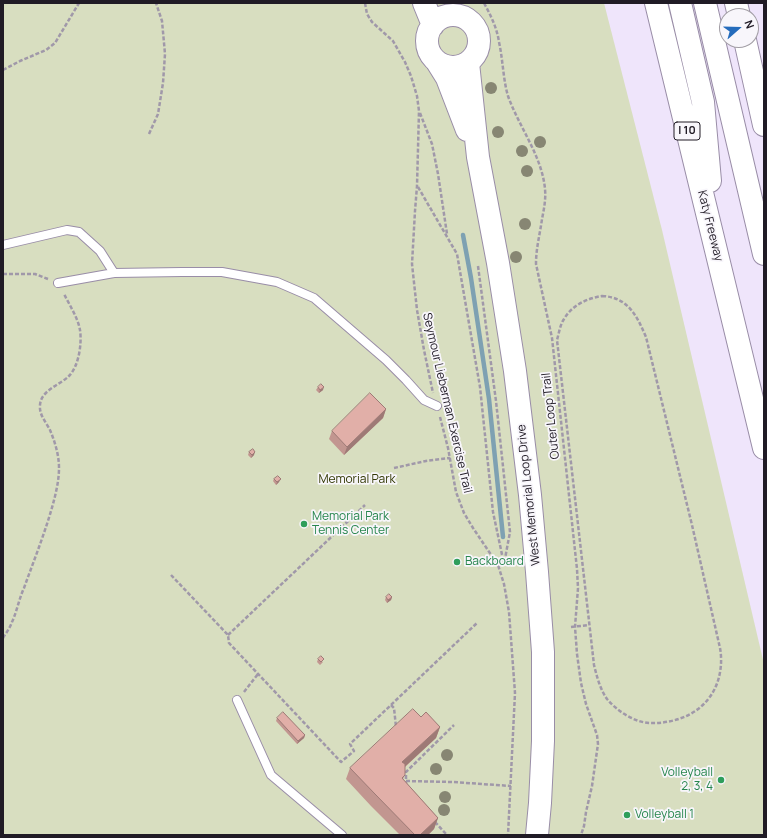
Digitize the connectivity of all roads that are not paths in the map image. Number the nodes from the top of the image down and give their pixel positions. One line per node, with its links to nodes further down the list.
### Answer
1 (424, 3): 6 (main road)
2 (656, 3): 14 (main road, Katy Freeway / I 10)
3 (680, 3): 14 (main road)
4 (705, 3): 13 (main road)
5 (453, 9): 6 (main road); 9 (main road)
6 (432, 25): 8 (main road)
7 (747, 48): 10 (main road)
8 (437, 62): 9 (main road); 11 (main road, West Memorial Loop Drive)
9 (468, 63): 11 (main road, West Memorial Loop Drive)
10 (764, 125)
11 (478, 157): 21 (main road, West Memorial Loop Drive)
12 (3, 245): 15 (lane)
13 (764, 254)
14 (718, 258): 18 (main road, Katy Freeway / I 10)
15 (114, 273): 16 (lane); 17 (lane)
16 (58, 283)
17 (437, 406)
18 (764, 448)
19 (237, 700): 20 (lane)
20 (342, 835)
21 (537, 835)

